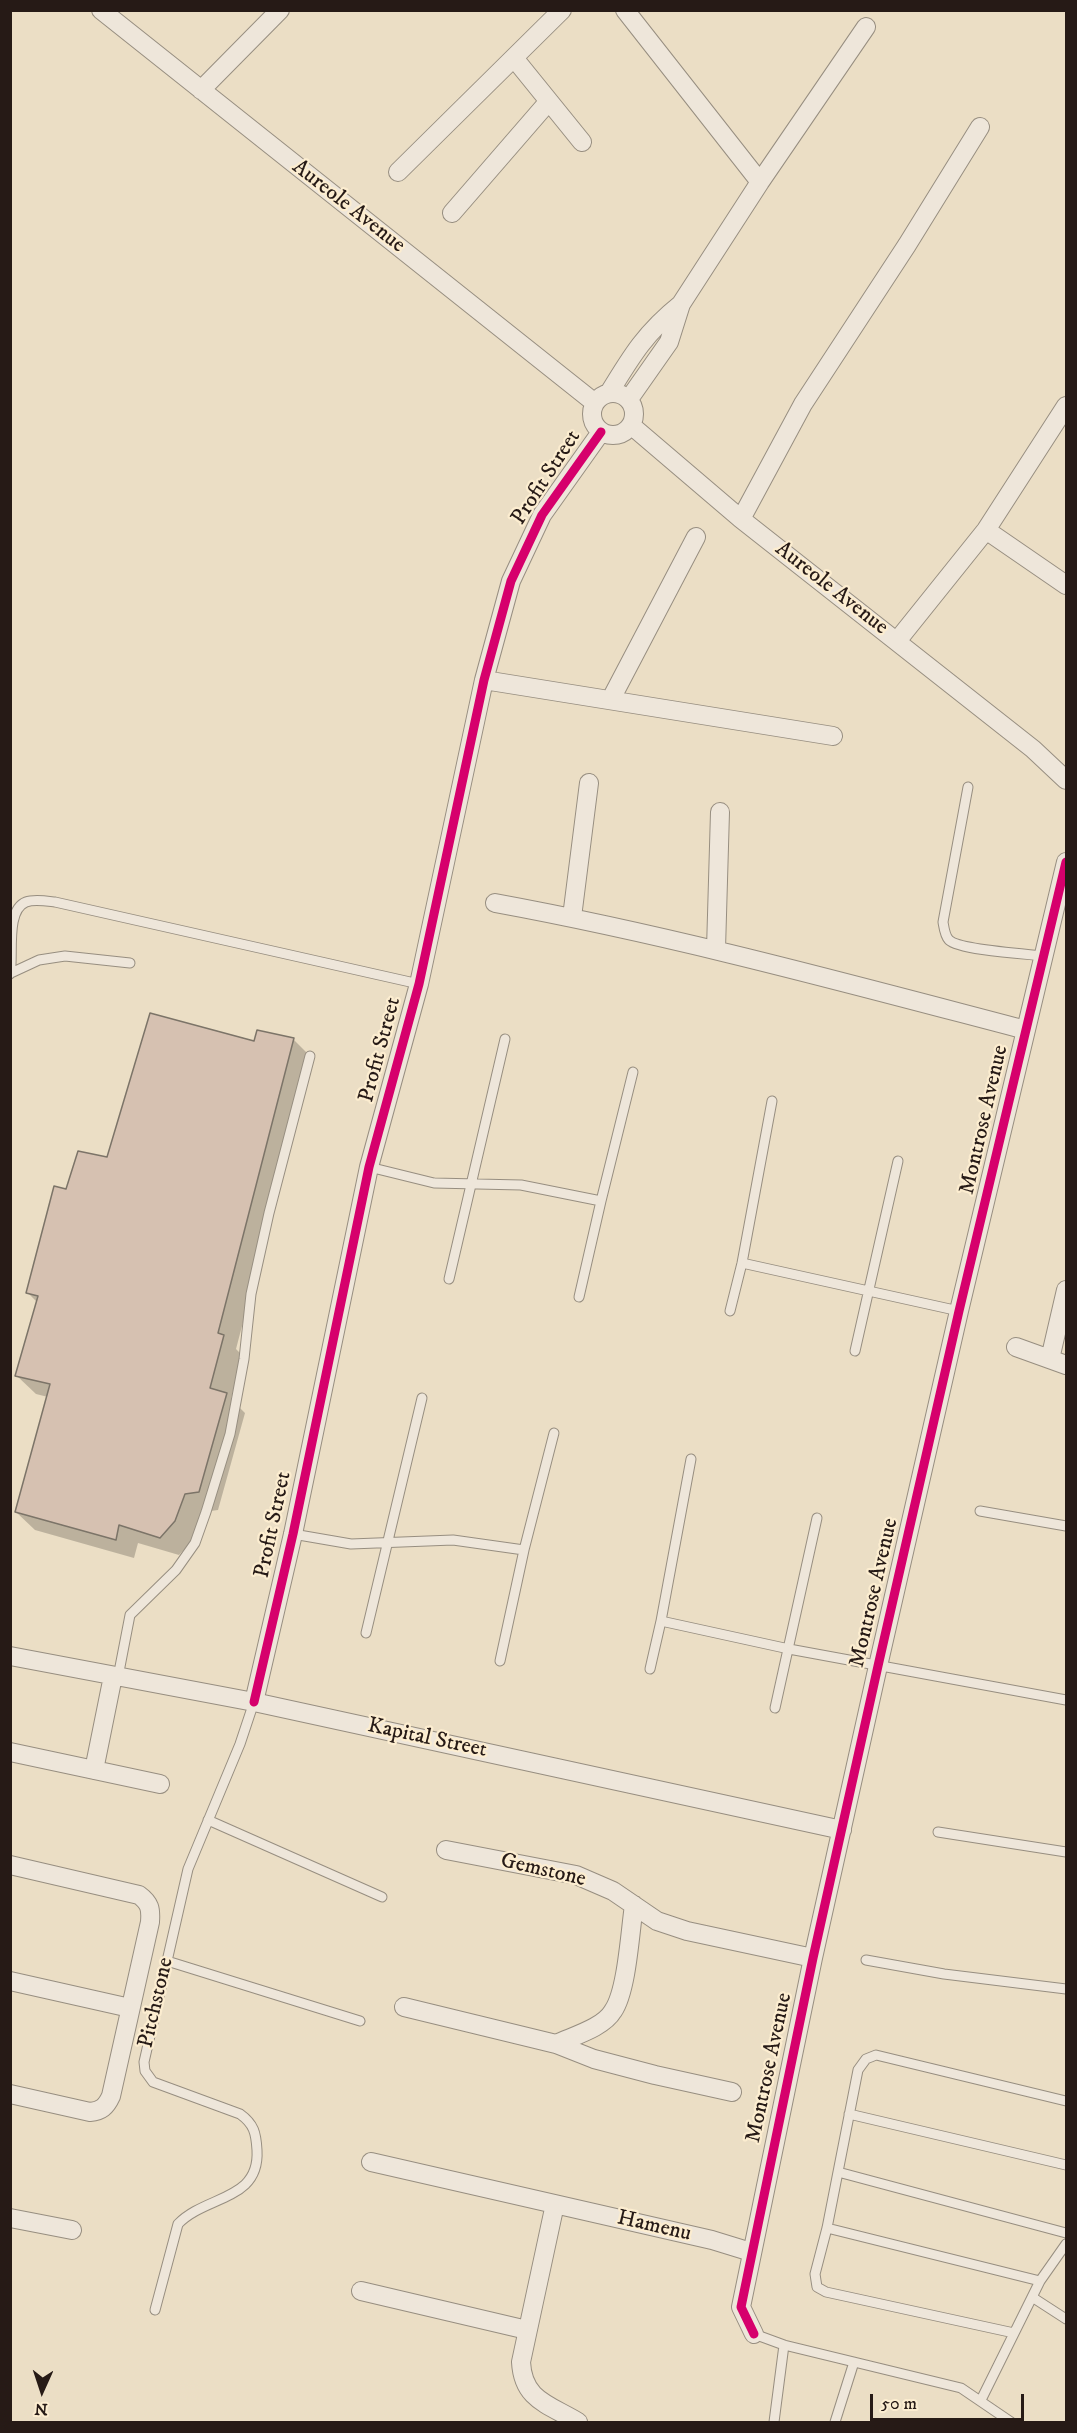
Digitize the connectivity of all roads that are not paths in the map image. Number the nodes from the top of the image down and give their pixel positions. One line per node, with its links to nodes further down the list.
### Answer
1 (101, 10): 7 (street, Aureole Avenue)
2 (280, 10): 7 (street)
3 (562, 10): 6 (street)
4 (625, 10): 12 (street)
5 (866, 27): 12 (street)
6 (514, 58): 8 (street); 11 (street)
7 (201, 90): 15 (street, Aureole Avenue)
8 (549, 101): 10 (street); 13 (street)
9 (980, 127): 20 (street)
10 (582, 142)
11 (398, 172)
12 (760, 182): 14 (street)
13 (452, 213)
14 (681, 304): 15 (street); 16 (street)
15 (602, 398): 16 (street); 19 (street)
16 (629, 399): 18 (street)
17 (1066, 406): 21 (street)
18 (632, 426): 19 (street); 20 (street, Aureole Avenue)
19 (601, 432): 25 (street, Profit Street)
20 (741, 519): 24 (street, Aureole Avenue)
21 (986, 530): 23 (street); 24 (street)
22 (696, 537): 26 (street)
23 (1066, 585)
24 (897, 641): 28 (street, Aureole Avenue)
25 (484, 680): 26 (street); 41 (street, Profit Street)
26 (611, 699): 27 (street)
27 (833, 736)
28 (1033, 749): 29 (street, Aureole Avenue); 30 (street, Aureole Avenue)
29 (1066, 764)
30 (1066, 780)
31 (589, 783): 36 (street)
32 (968, 787): 38 (lane)
33 (720, 812): 37 (street)
34 (1066, 862): 38 (street, Montrose Avenue)
35 (495, 903): 36 (street)
36 (572, 917): 37 (street)
37 (716, 949): 42 (street)
38 (1044, 956): 42 (street, Montrose Avenue)
39 (130, 963): 40 (lane)
40 (11, 974): 41 (lane)
41 (419, 984): 48 (street, Profit Street)
42 (1026, 1030): 57 (street, Montrose Avenue)
43 (505, 1039): 49 (lane)
44 (310, 1056): 77 (lane)
45 (633, 1072): 50 (lane)
46 (772, 1101): 51 (lane)
47 (898, 1161): 54 (lane)
48 (369, 1167): 49 (lane); 67 (street, Profit Street)
49 (472, 1185): 50 (lane); 52 (lane)
50 (601, 1201): 55 (lane)
51 (742, 1263): 54 (lane); 56 (lane)
52 (449, 1280)
53 (1066, 1290): 60 (street)
54 (870, 1291): 57 (lane); 59 (lane)
55 (579, 1297)
56 (730, 1311)
57 (959, 1311): 75 (street, Montrose Avenue)
58 (1016, 1347): 60 (street)
59 (855, 1351)
60 (1058, 1362)
61 (422, 1398): 68 (lane)
62 (554, 1433): 69 (lane)
63 (691, 1458): 70 (lane)
64 (980, 1511): 66 (lane)
65 (817, 1518): 72 (lane)
66 (1066, 1526)
67 (293, 1534): 68 (lane); 79 (street, Profit Street)
68 (389, 1544): 69 (lane); 71 (lane)
69 (524, 1550): 74 (lane)
70 (662, 1621): 72 (lane); 76 (lane)
71 (366, 1633)
72 (789, 1648): 75 (lane); 80 (lane)
73 (10, 1656): 77 (street, Kapital Street)
74 (500, 1661)
75 (878, 1666): 78 (lane); 85 (street, Montrose Avenue)
76 (650, 1669)
77 (116, 1676): 79 (street, Kapital Street); 82 (street)
78 (1066, 1700)
79 (254, 1702): 84 (lane, Pitchstone); 85 (street, Kapital Street)
80 (775, 1708)
81 (10, 1752): 82 (street)
82 (94, 1770): 83 (street)
83 (160, 1784)
84 (208, 1820): 90 (lane); 94 (lane, Pitchstone)
85 (842, 1830): 92 (street, Montrose Avenue)
86 (938, 1832): 88 (lane)
87 (446, 1850): 91 (street, Gemstone)
88 (1066, 1852)
89 (10, 1865): 98 (street)
90 (382, 1897)
91 (634, 1905): 92 (street, Gemstone); 100 (street)
92 (813, 1958): 114 (street, Montrose Avenue)
93 (866, 1960): 96 (lane)
94 (167, 1961): 99 (lane); 118 (lane, Pitchstone)
95 (10, 1981): 98 (street)
96 (1066, 1989)
97 (404, 2007): 100 (street)
98 (130, 2008): 102 (street)
99 (360, 2021)
100 (556, 2044): 101 (street)
101 (732, 2092)
102 (10, 2094)
103 (1066, 2101): 104 (lane)
104 (849, 2114): 106 (lane); 107 (lane)
105 (371, 2162): 108 (street, Hamenu)
106 (1066, 2165)
107 (838, 2172): 110 (lane); 112 (lane)
108 (555, 2204): 114 (street, Hamenu); 120 (street)
109 (10, 2218): 111 (street)
110 (826, 2228): 115 (lane); 121 (lane)
111 (72, 2230)
112 (1066, 2233)
113 (1065, 2248): 115 (lane)
114 (751, 2252): 122 (street, Montrose Avenue)
115 (1040, 2281): 117 (lane)
116 (361, 2291): 120 (street)
117 (1032, 2297): 119 (lane); 121 (lane)
118 (155, 2310)
119 (1066, 2319)
120 (528, 2330): 126 (street)
121 (1014, 2333): 125 (lane)
122 (754, 2334): 123 (lane)
123 (784, 2345): 124 (lane); 127 (lane)
124 (854, 2362): 125 (lane); 128 (lane)
125 (981, 2400): 129 (lane)
126 (578, 2422)
127 (774, 2422)
128 (835, 2422)
129 (1011, 2422)

